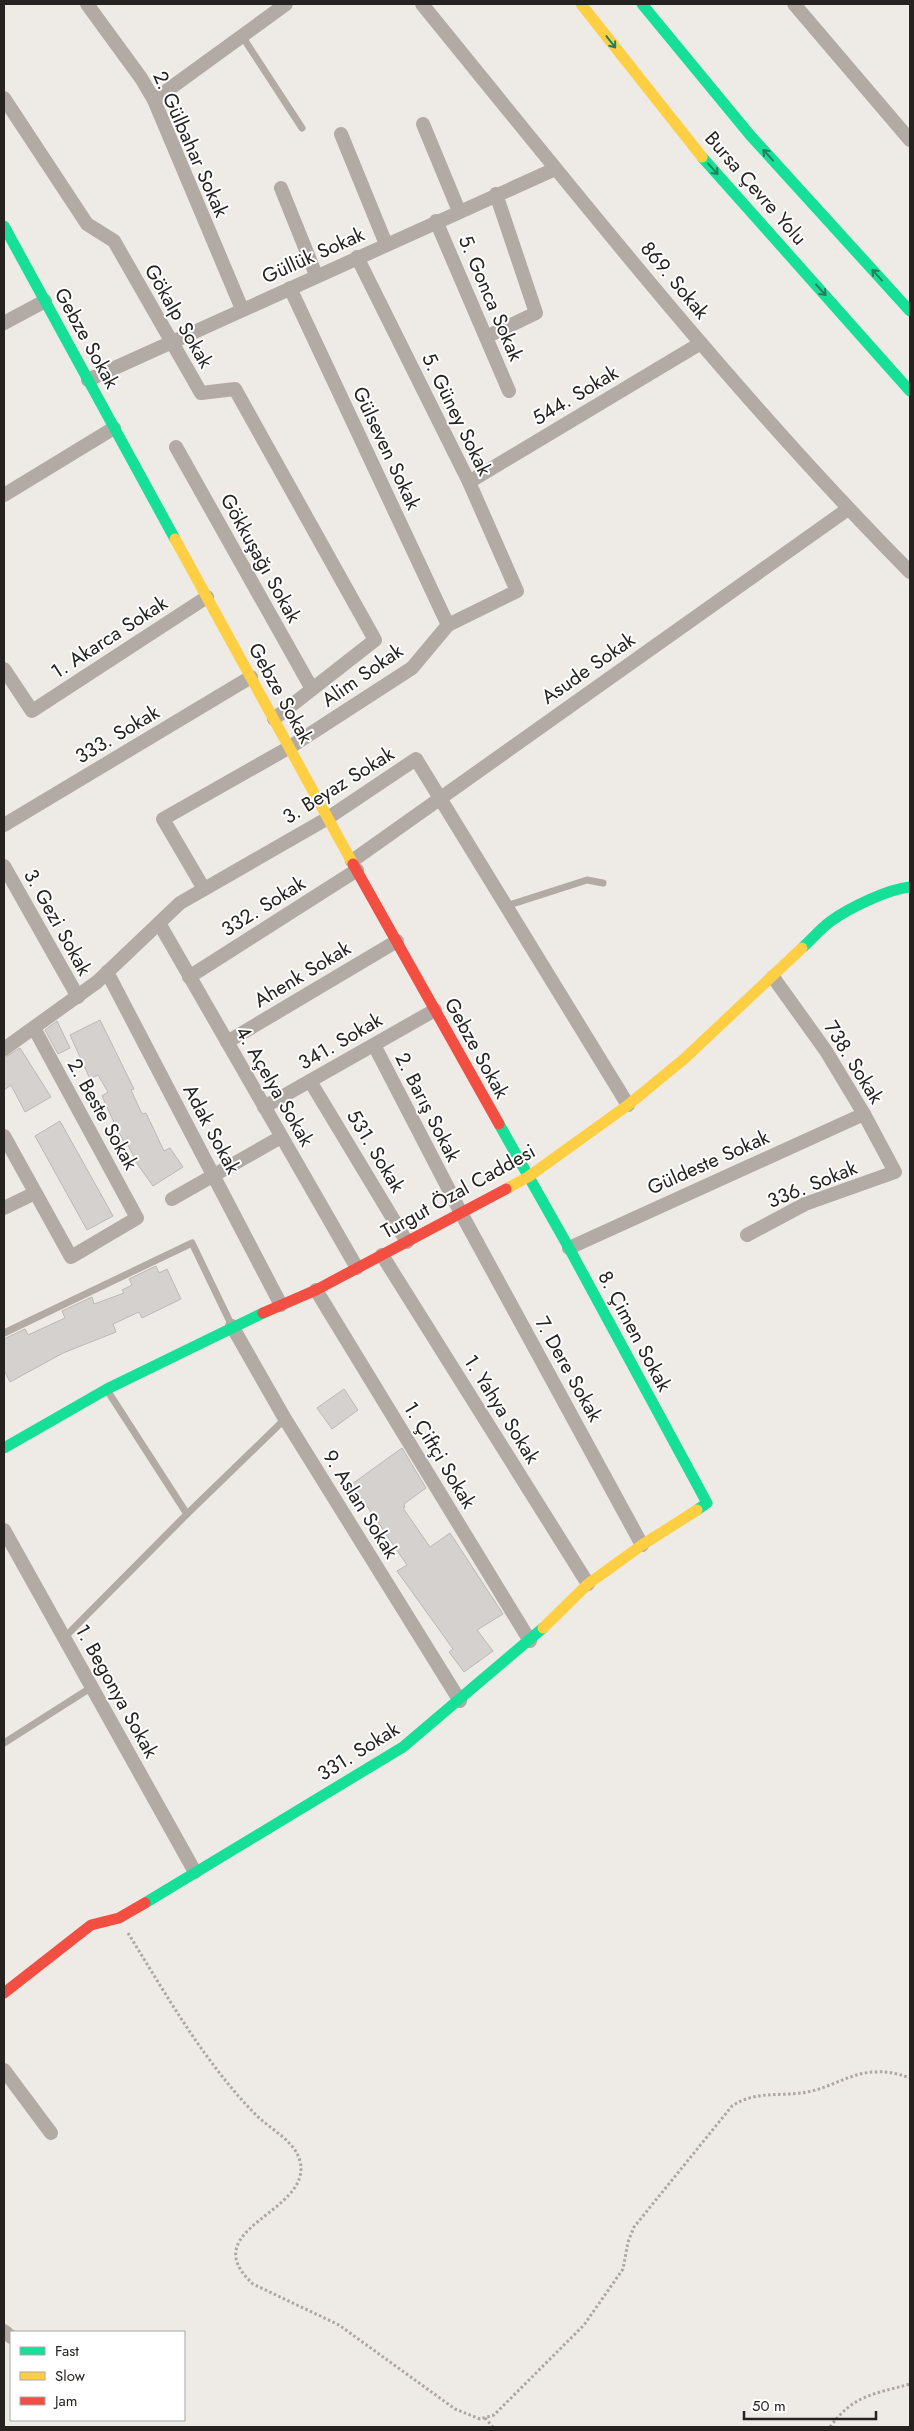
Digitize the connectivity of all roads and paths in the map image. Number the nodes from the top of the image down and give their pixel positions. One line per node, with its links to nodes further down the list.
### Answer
1 (87, 4): 9 (street, 2. Gülbahar Sokak)
2 (286, 4): 7 (street)
3 (422, 4): 14 (street, 869. Sokak)
4 (581, 4): 33 (main road, Bursa Çevre Yolu, one-way to 33)
5 (642, 4): 26 (main road, Bursa Çevre Yolu, one-way to 5)
6 (794, 4): 13 (street)
7 (242, 36): 9 (street); 11 (lane)
8 (4, 98): 29 (street, Gökalp Sokak)
9 (154, 100): 25 (street, 2. Gülbahar Sokak)
10 (423, 124): 17 (street)
11 (302, 128)
12 (341, 134): 20 (street)
13 (910, 140)
14 (555, 168): 16 (street, Güllük Sokak); 30 (street, 869. Sokak)
15 (281, 188): 22 (street)
16 (496, 194): 17 (street, Güllük Sokak); 28 (street)
17 (459, 211): 18 (street, Güllük Sokak)
18 (436, 221): 20 (street, Güllük Sokak); 28 (street, 5. Gonca Sokak)
19 (4, 226): 24 (main road, Gebze Sokak)
20 (386, 244): 21 (street, Güllük Sokak)
21 (357, 257): 22 (street, Güllük Sokak); 36 (street, 5. Güney Sokak)
22 (316, 276): 23 (street, Güllük Sokak)
23 (290, 288): 25 (street, Güllük Sokak); 41 (street, Gülseven Sokak)
24 (45, 301): 27 (street); 31 (main road, Gebze Sokak)
25 (242, 310): 29 (street, Güllük Sokak)
26 (910, 311)
27 (4, 323)
28 (486, 337): 32 (street, 5. Gonca Sokak)
29 (171, 342): 31 (street, Güllük Sokak); 44 (street, Gökalp Sokak)
30 (701, 343): 36 (street, 544. Sokak); 38 (street, 869. Sokak)
31 (88, 380): 34 (main road, Gebze Sokak)
32 (510, 391)
33 (910, 391)
34 (114, 428): 37 (street); 40 (main road, Gebze Sokak)
35 (176, 447): 44 (street, Gökkuşağı Sokak)
36 (469, 482): 41 (street, 5. Güney Sokak)
37 (4, 495)
38 (848, 509): 39 (street, 869. Sokak); 47 (street, Asude Sokak)
39 (910, 572)
40 (207, 597): 42 (street, 1. Akarca Sokak); 43 (main road, Gebze Sokak)
41 (448, 625): 46 (street, Alim Sokak)
42 (4, 669)
43 (251, 677): 45 (main road, Gebze Sokak); 49 (street, 333. Sokak)
44 (312, 689): 45 (street)
45 (274, 719): 46 (main road, Gebze Sokak)
46 (290, 747): 48 (main road, Gebze Sokak); 54 (street, Alim Sokak)
47 (440, 797): 48 (street, 3. Beyaz Sokak); 50 (street, Asude Sokak); 55 (street, 3. Beyaz Sokak)
48 (328, 818): 50 (main road, Gebze Sokak); 54 (street, 3. Beyaz Sokak)
49 (4, 825)
50 (355, 865): 57 (main road, Gebze Sokak); 59 (street, 332. Sokak)
51 (4, 866): 61 (street, 3. Gezi Sokak)
52 (603, 883): 55 (lane)
53 (910, 887): 60 (main road, Turgut Özal Caddesi)
54 (204, 889): 56 (street, 3. Beyaz Sokak)
55 (506, 906): 68 (street, 3. Beyaz Sokak)
56 (158, 923): 58 (street, 3. Beyaz Sokak); 59 (street, 4. Açelya Sokak)
57 (397, 941): 62 (main road, Gebze Sokak); 64 (street, Ahenk Sokak)
58 (107, 972): 61 (street, 3. Beyaz Sokak); 74 (street, Adak Sokak)
59 (189, 976): 64 (street, 4. Açelya Sokak)
60 (774, 977): 68 (main road, Turgut Özal Caddesi); 70 (street, 738. Sokak)
61 (78, 997): 63 (street, 3. Beyaz Sokak)
62 (435, 1010): 65 (street, 341. Sokak); 75 (main road, Gebze Sokak)
63 (34, 1028): 66 (street, 3. Beyaz Sokak); 76 (street, 2. Beste Sokak)
64 (227, 1042): 69 (street, 4. Açelya Sokak)
65 (374, 1045): 67 (street, 341. Sokak); 79 (street, 2. Barış Sokak)
66 (4, 1048)
67 (310, 1081): 69 (street, 341. Sokak); 81 (street, 531. Sokak)
68 (628, 1105): 75 (main road, Turgut Özal Caddesi)
69 (264, 1107): 72 (street, 4. Açelya Sokak)
70 (864, 1114): 73 (street, 738. Sokak); 82 (street, Güldeste Sokak)
71 (4, 1136): 76 (street)
72 (281, 1137): 74 (street); 84 (street, 4. Açelya Sokak)
73 (894, 1172): 80 (street, 336. Sokak)
74 (213, 1176): 77 (street); 86 (street, Adak Sokak)
75 (528, 1178): 79 (main road, Turgut Özal Caddesi); 82 (main road, 8. Çimen Sokak)
76 (35, 1193): 78 (street)
77 (172, 1199)
78 (4, 1208)
79 (461, 1213): 81 (main road, Turgut Özal Caddesi); 95 (street, 7. Dere Sokak)
80 (747, 1235)
81 (407, 1242): 83 (main road, Turgut Özal Caddesi)
82 (569, 1248): 92 (main road, 8. Çimen Sokak)
83 (382, 1255): 84 (main road, Turgut Özal Caddesi); 96 (street, 1. Yahya Sokak)
84 (357, 1268): 85 (main road, Turgut Özal Caddesi)
85 (316, 1290): 86 (main road, Turgut Özal Caddesi); 98 (street, 1. Çiftçi Sokak)
86 (281, 1305): 87 (main road, Turgut Özal Caddesi)
87 (232, 1326): 88 (lane); 89 (main road, Turgut Özal Caddesi); 90 (street, 9. Aslan Sokak)
88 (4, 1333)
89 (107, 1389): 91 (main road, Turgut Özal Caddesi); 93 (lane)
90 (285, 1419): 93 (lane); 100 (street, 9. Aslan Sokak)
91 (4, 1448)
92 (707, 1503): 95 (main road, 331. Sokak)
93 (186, 1514): 97 (lane)
94 (4, 1530): 97 (street, 1. Begonya Sokak)
95 (642, 1545): 96 (main road, 331. Sokak)
96 (588, 1584): 98 (main road, 331. Sokak)
97 (64, 1638): 99 (street, 1. Begonya Sokak)
98 (530, 1640): 100 (main road, 331. Sokak)
99 (92, 1687): 101 (lane); 102 (street, 1. Begonya Sokak)
100 (460, 1701): 102 (main road, 331. Sokak)
101 (4, 1743)
102 (195, 1872): 103 (main road, 331. Sokak)
103 (119, 1918): 104 (main road, 331. Sokak); 109 (path)
104 (4, 1993)
105 (4, 2070): 107 (street)
106 (910, 2078): 109 (path)
107 (51, 2133)
108 (910, 2384): 111 (path)
109 (485, 2418): 110 (path)
110 (493, 2427)
111 (830, 2427)

